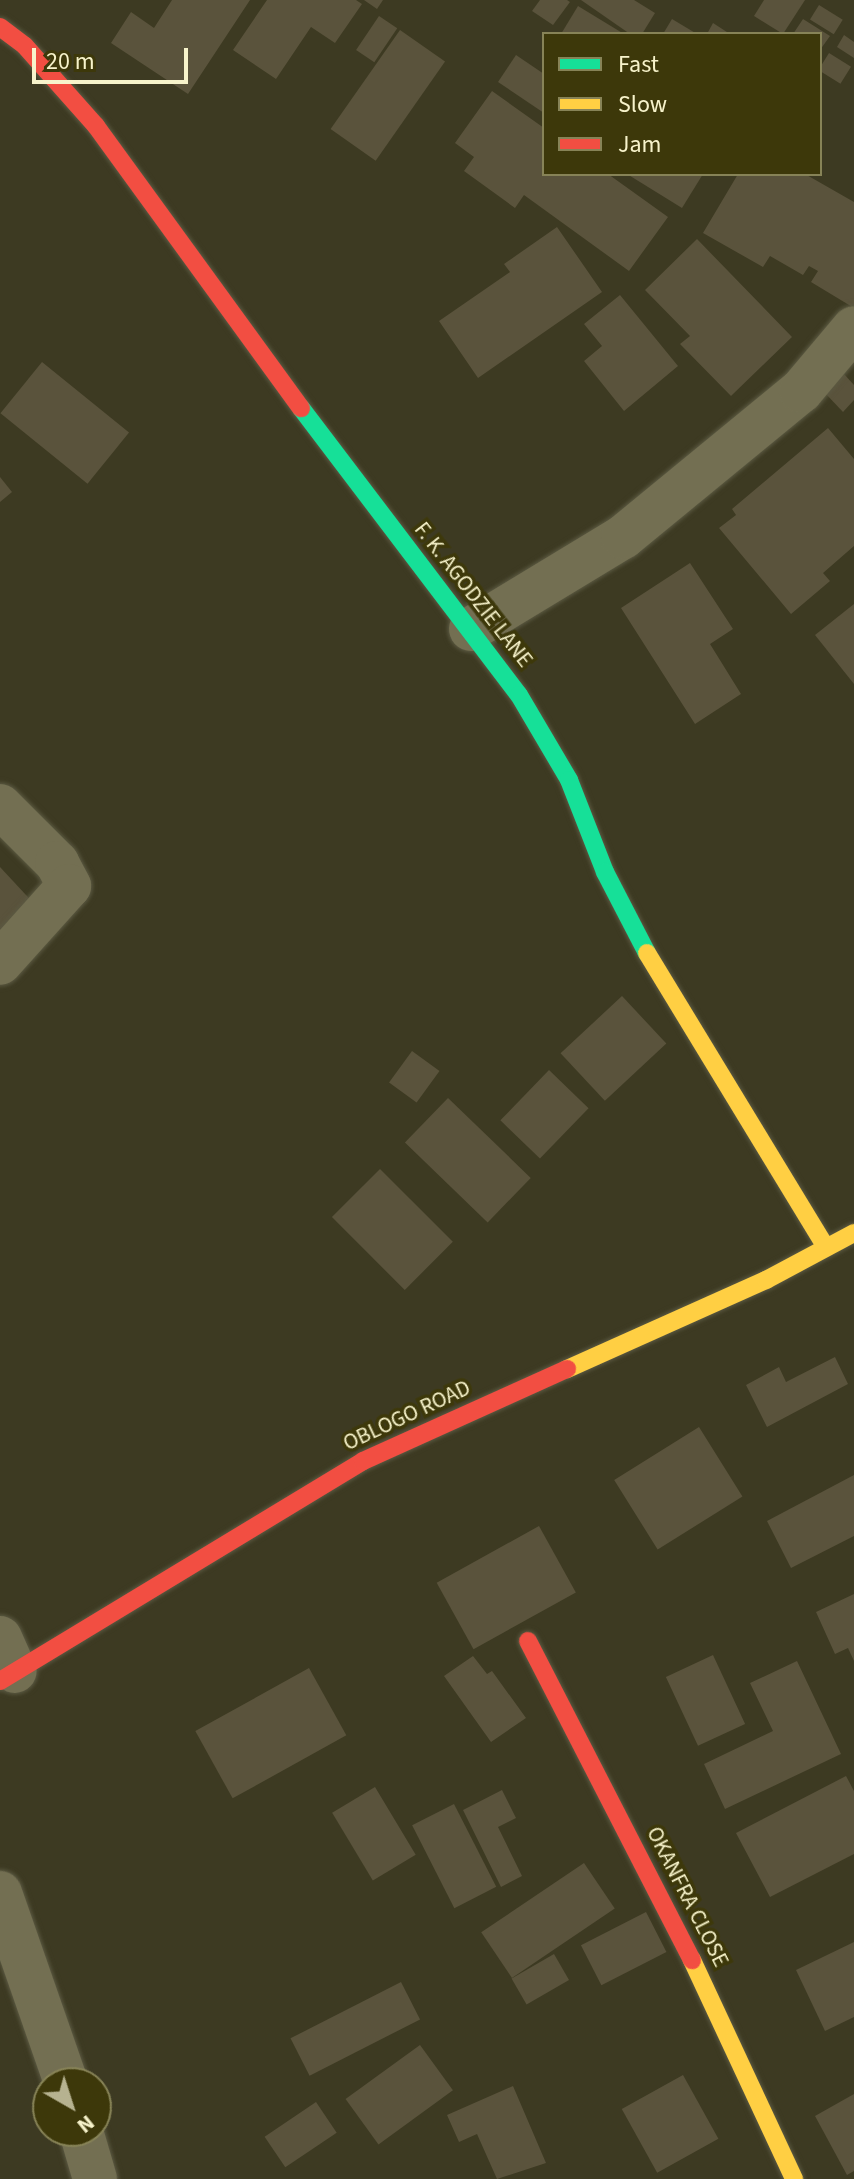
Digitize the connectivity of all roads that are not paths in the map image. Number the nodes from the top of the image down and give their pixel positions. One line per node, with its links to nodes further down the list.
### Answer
1 (0, 27): 3 (street, F. K. AGODZIE LANE)
2 (854, 328): 3 (street)
3 (471, 629): 7 (street, F. K. AGODZIE LANE)
4 (0, 806): 5 (street)
5 (0, 963)
6 (854, 1233): 7 (street, OBLOGO ROAD)
7 (826, 1247): 9 (street, OBLOGO ROAD)
8 (528, 1641): 14 (street, OKANFRA CLOSE)
9 (5, 1663)
10 (0, 1893): 11 (street)
11 (60, 2067)
12 (86, 2147): 13 (street)
13 (95, 2179)
14 (794, 2179)

